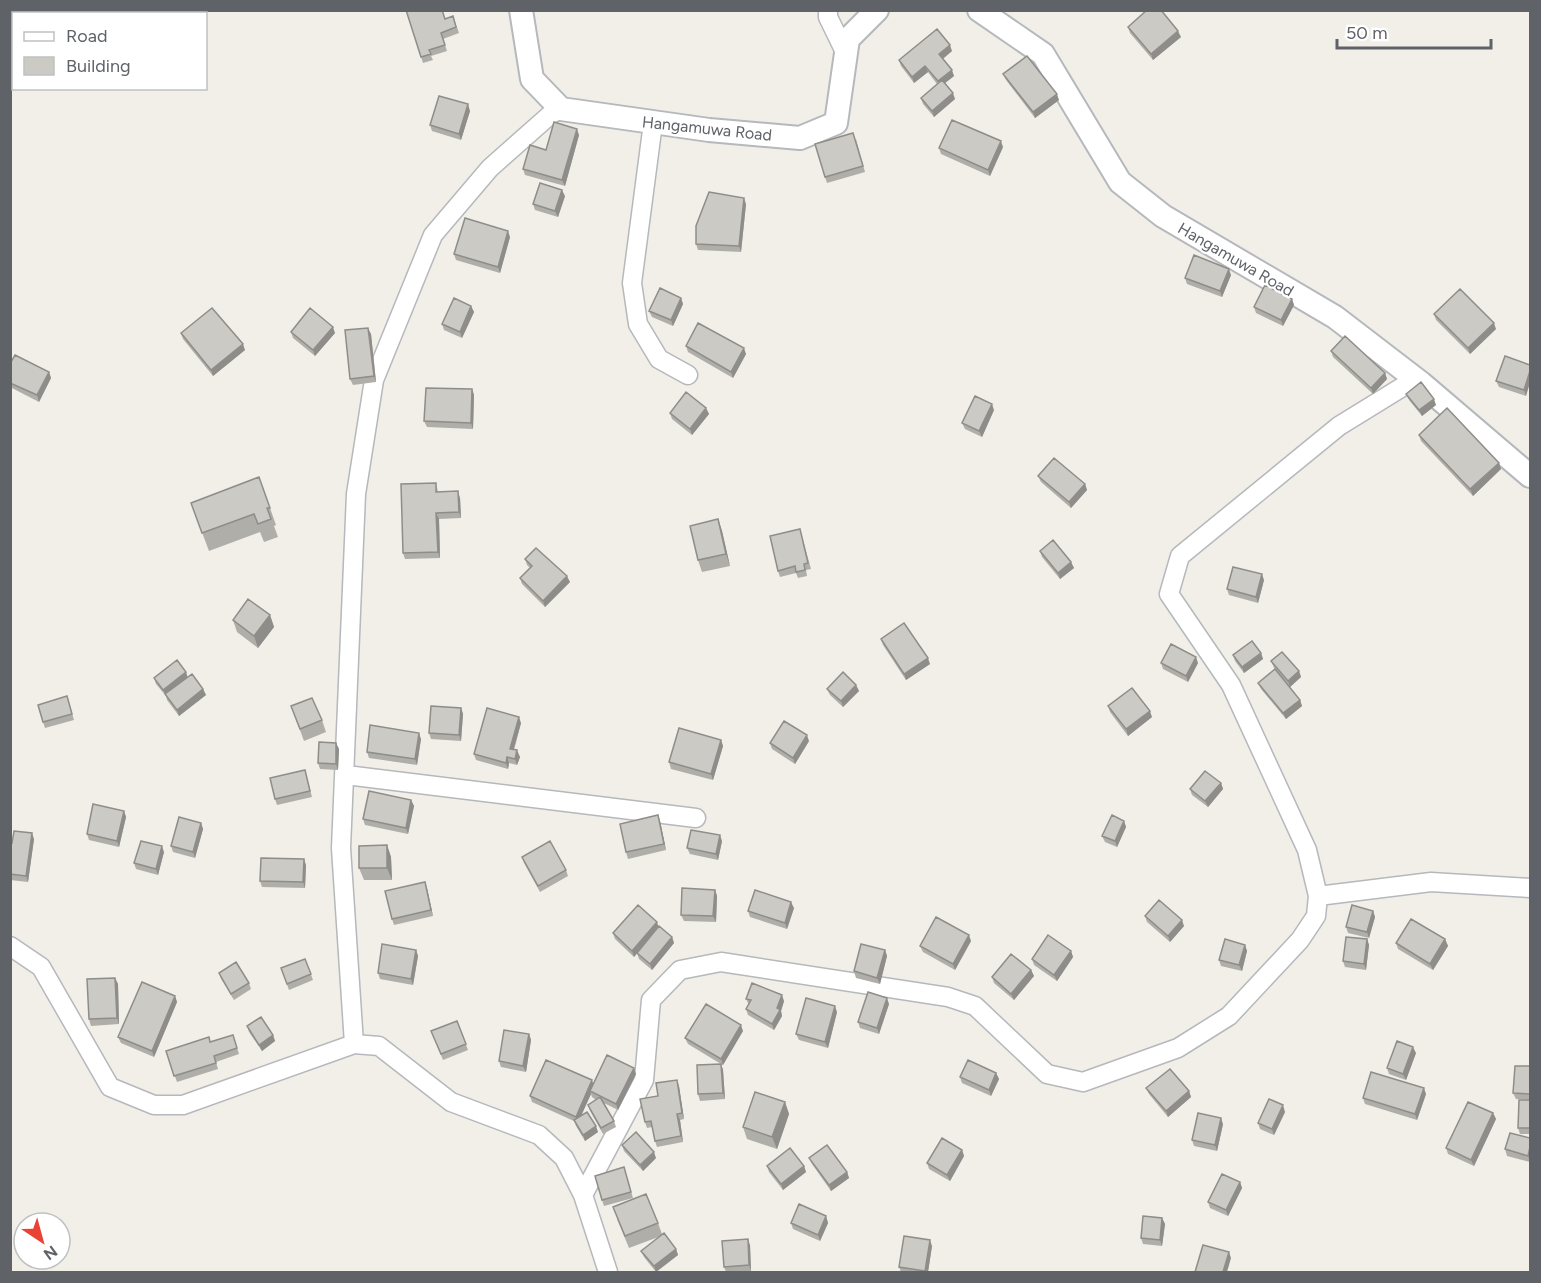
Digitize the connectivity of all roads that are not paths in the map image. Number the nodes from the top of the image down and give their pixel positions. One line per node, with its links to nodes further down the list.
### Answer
1 (521, 10): 6 (street)
2 (828, 10): 5 (street)
3 (878, 10): 5 (street, Hangamuwa Road)
4 (979, 10): 9 (street, Hangamuwa Road)
5 (846, 54): 7 (street, Hangamuwa Road)
6 (561, 109): 7 (street, Hangamuwa Road); 11 (street)
7 (653, 123): 8 (street)
8 (688, 375)
9 (1421, 383): 10 (street, Hangamuwa Road); 14 (street)
10 (1530, 476)
11 (346, 775): 12 (street); 16 (street)
12 (696, 818)
13 (1530, 888): 14 (street)
14 (1318, 896): 17 (street)
15 (10, 946): 16 (street)
16 (354, 1044): 17 (street)
17 (583, 1195): 18 (street)
18 (608, 1272)

